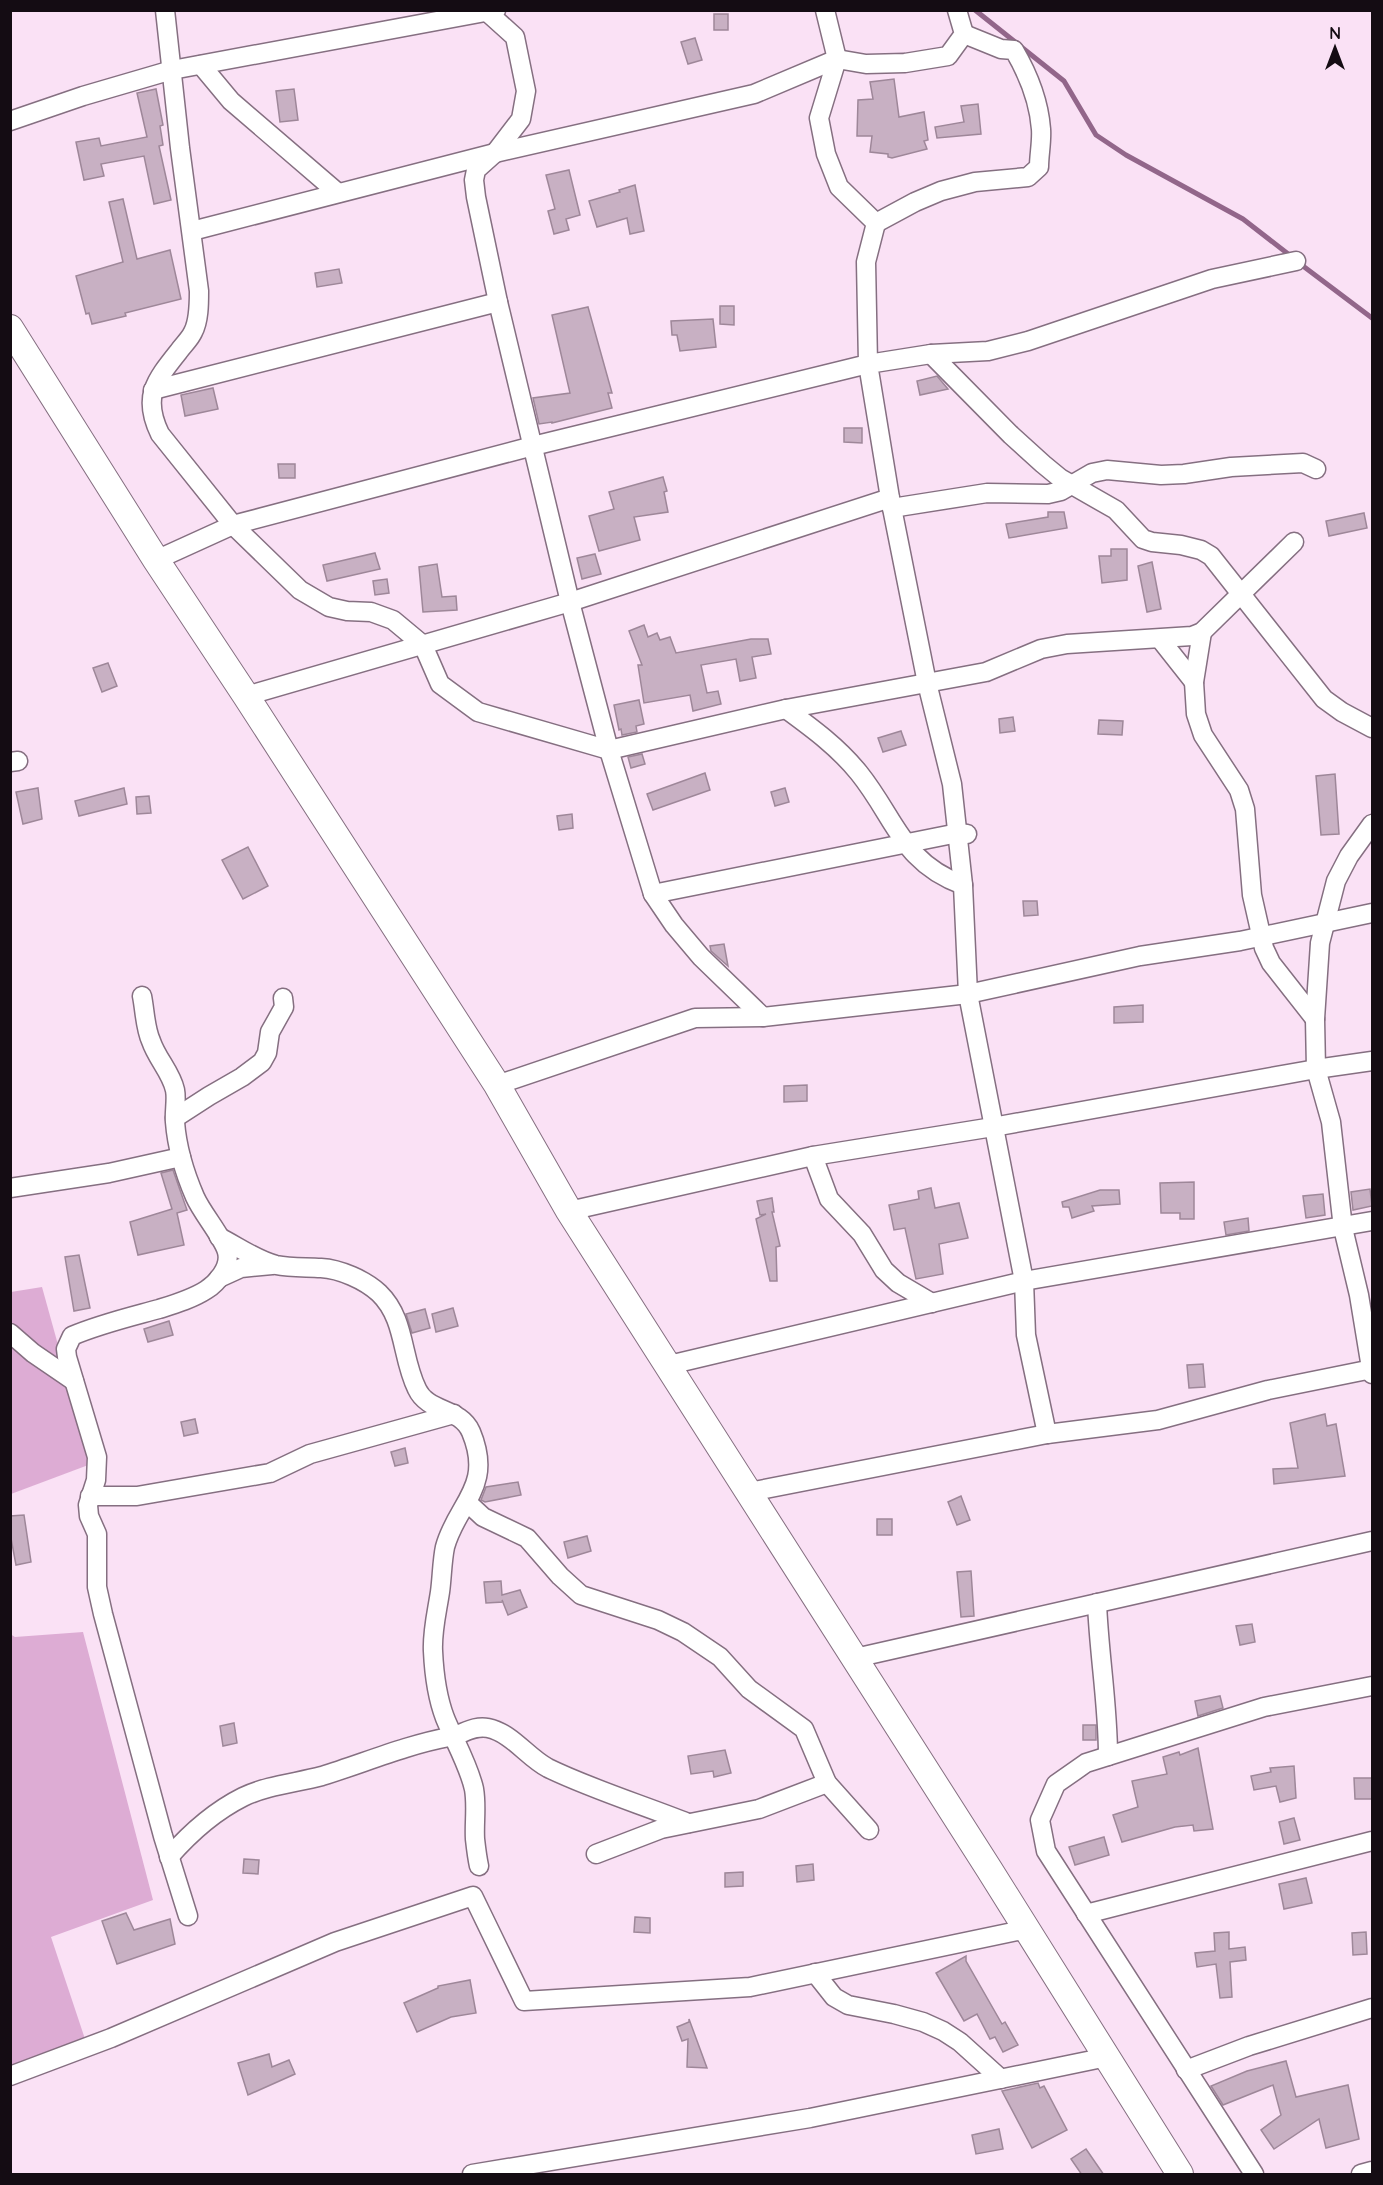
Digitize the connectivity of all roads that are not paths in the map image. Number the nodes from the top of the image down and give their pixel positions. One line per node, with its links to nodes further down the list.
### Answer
1 (165, 10): 8 (street)
2 (825, 10): 6 (street)
3 (957, 10): 5 (street)
4 (489, 11): 7 (street); 10 (street)
5 (964, 34): 6 (street); 12 (street)
6 (837, 59): 10 (street); 12 (street)
7 (201, 65): 8 (street); 11 (street)
8 (172, 70): 9 (street); 13 (street)
9 (10, 121)
10 (495, 153): 11 (street); 15 (street)
11 (338, 193): 13 (street)
12 (876, 224): 18 (street)
13 (192, 231): 19 (street)
14 (1296, 261): 17 (street)
15 (498, 302): 19 (street); 20 (street)
16 (10, 328): 26 (main road)
17 (931, 354): 18 (street); 22 (street)
18 (868, 364): 20 (street); 23 (street)
19 (153, 390): 24 (street)
20 (533, 446): 24 (street); 28 (street)
21 (1316, 469): 22 (street)
22 (1071, 484): 23 (street); 27 (street)
23 (891, 503): 28 (street); 33 (street)
24 (233, 525): 26 (street); 31 (street)
25 (1294, 542): 27 (street)
26 (156, 561): 34 (main road)
27 (1240, 596): 29 (street); 36 (street)
28 (570, 602): 31 (street); 37 (street)
29 (1202, 632): 30 (street); 32 (street)
30 (1160, 639): 32 (street); 33 (street)
31 (423, 645): 34 (street); 37 (street)
32 (1194, 682): 45 (street)
33 (927, 683): 35 (street); 39 (street)
34 (246, 696): 53 (main road)
35 (786, 709): 37 (street); 40 (street)
36 (1372, 728)
37 (609, 750): 42 (street)
38 (1372, 824): 44 (street)
39 (963, 834): 40 (street); 41 (street)
40 (904, 844): 41 (street); 42 (street)
41 (963, 885): 46 (street)
42 (653, 894): 49 (street)
43 (1372, 913): 44 (street)
44 (1324, 922): 45 (street); 50 (street)
45 (1262, 937): 46 (street); 50 (street)
46 (968, 994): 49 (street); 55 (street)
47 (142, 996): 54 (street)
48 (283, 998): 54 (street)
49 (763, 1017): 53 (street)
50 (1315, 1019): 52 (street)
51 (1372, 1061): 52 (street)
52 (1316, 1069): 55 (street); 61 (street)
53 (497, 1085): 59 (main road)
54 (175, 1118): 57 (street)
55 (993, 1127): 56 (street); 65 (street)
56 (813, 1156): 59 (street); 66 (street)
57 (181, 1157): 58 (street); 62 (street)
58 (10, 1188)
59 (569, 1210): 68 (main road)
60 (1372, 1221): 61 (street)
61 (1343, 1228): 65 (street); 69 (street)
62 (219, 1237): 63 (street); 64 (street)
63 (274, 1264): 64 (street); 71 (street)
64 (219, 1278): 70 (street)
65 (1024, 1281): 66 (street); 72 (street)
66 (932, 1303): 68 (street)
67 (10, 1333): 70 (street)
68 (669, 1365): 73 (main road)
69 (1372, 1371): 72 (street)
70 (74, 1382): 74 (street)
71 (454, 1414): 74 (street); 75 (street)
72 (1047, 1434): 73 (street)
73 (749, 1492): 78 (main road)
74 (90, 1496): 87 (street)
75 (468, 1503): 80 (street); 82 (street)
76 (1372, 1541): 77 (street)
77 (1097, 1603): 78 (street); 81 (street)
78 (855, 1658): 91 (main road)
79 (1372, 1686): 81 (street)
80 (454, 1736): 83 (street); 87 (street); 88 (street)
81 (1108, 1756): 89 (street)
82 (827, 1783): 83 (street); 84 (street)
83 (688, 1823): 86 (street)
84 (869, 1830)
85 (1372, 1841): 89 (street)
86 (596, 1854)
87 (170, 1857): 90 (street)
88 (479, 1866)
89 (1086, 1914): 95 (street)
90 (188, 1916)
91 (1027, 1929): 92 (street); 94 (main road)
92 (814, 1973): 96 (street); 97 (street)
93 (1372, 2008): 95 (street)
94 (1107, 2057): 97 (street); 100 (main road)
95 (1186, 2070): 101 (street)
96 (10, 2076)
97 (1001, 2079): 99 (street)
98 (1372, 2171): 102 (street)
99 (472, 2175)
100 (1180, 2175)
101 (1254, 2175)
102 (1360, 2175)

